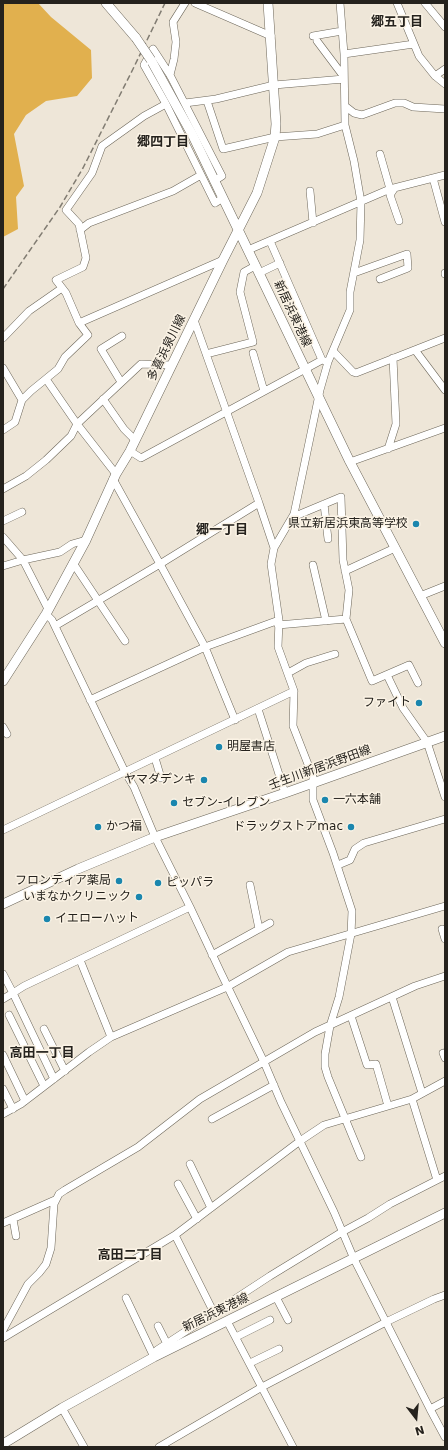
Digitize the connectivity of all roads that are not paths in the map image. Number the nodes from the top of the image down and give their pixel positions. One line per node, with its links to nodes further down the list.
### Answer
1 (106, 3): 30 (main road, 新居浜東港線, bridge)
2 (185, 3): 14 (street)
3 (195, 3): 10 (street)
4 (268, 3): 10 (main road, 多喜浜泉川線)
5 (397, 3): 11 (street)
6 (425, 3): 8 (street)
7 (342, 4): 9 (street)
8 (445, 27)
9 (342, 31): 12 (street); 16 (street)
10 (271, 36): 18 (main road, 多喜浜泉川線)
11 (414, 44): 12 (street); 15 (street)
12 (344, 54): 16 (street)
13 (445, 69): 15 (street)
14 (170, 75): 20 (street); 21 (street)
15 (435, 76): 17 (street)
16 (344, 78): 18 (street); 22 (street)
17 (445, 84)
18 (274, 85): 19 (street); 25 (main road, 多喜浜泉川線)
19 (207, 100): 20 (street); 25 (street)
20 (185, 103): 30 (street)
21 (166, 104): 27 (street); 38 (street)
22 (345, 106): 23 (street); 24 (street)
23 (445, 109)
24 (345, 125): 25 (street); 34 (street)
25 (275, 137): 39 (main road, 多喜浜泉川線)
26 (380, 154): 31 (street)
27 (200, 175): 33 (street); 38 (street)
28 (445, 175): 29 (street)
29 (433, 178): 31 (street); 36 (street)
30 (214, 181): 33 (main road, 新居浜東港線)
31 (392, 189): 34 (street); 35 (street)
32 (310, 191): 37 (street)
33 (223, 198): 39 (main road, 新居浜東港線)
34 (361, 202): 37 (street); 45 (street)
35 (399, 221)
36 (445, 222)
37 (313, 223): 40 (street)
38 (80, 230): 47 (street)
39 (239, 230): 41 (main road, 新居浜東港線); 42 (main road, 多喜浜泉川線)
40 (270, 241): 41 (street); 43 (street)
41 (248, 250): 44 (main road, 新居浜東港線)
42 (223, 260): 48 (main road, 多喜浜泉川線); 49 (street)
43 (280, 263): 44 (street); 58 (street)
44 (257, 270): 56 (street); 61 (main road, 新居浜東港線)
45 (354, 273): 46 (street); 54 (street)
46 (380, 279)
47 (62, 288): 49 (street); 51 (street)
48 (194, 320): 56 (street); 59 (main road, 多喜浜泉川線)
49 (79, 323): 62 (street)
50 (122, 336): 63 (street)
51 (3, 338)
52 (445, 338): 53 (street)
53 (415, 350): 57 (street); 64 (street)
54 (333, 351): 57 (street); 58 (street)
55 (253, 353): 65 (street)
56 (206, 354): 69 (street)
57 (393, 358): 74 (street)
58 (325, 361): 61 (street); 66 (street)
59 (171, 365): 63 (street); 73 (main road, 多喜浜泉川線)
60 (3, 368): 68 (street)
61 (305, 370): 65 (street); 66 (main road, 新居浜東港線)
62 (46, 379): 68 (street); 70 (street)
63 (121, 382): 67 (street)
64 (445, 390)
65 (264, 391): 69 (street)
66 (319, 396): 76 (main road, 新居浜東港線); 82 (street)
67 (103, 399): 70 (street); 73 (street)
68 (22, 400): 72 (street)
69 (227, 411): 75 (street); 79 (street)
70 (77, 424): 77 (street); 78 (street)
71 (445, 428): 74 (street)
72 (3, 430)
73 (135, 440): 75 (main road, 多喜浜泉川線)
74 (388, 449): 76 (street)
75 (130, 451): 77 (main road, 多喜浜泉川線)
76 (350, 462): 88 (main road, 新居浜東港線)
77 (114, 477): 86 (main road, 多喜浜泉川線); 91 (street)
78 (3, 489)
79 (259, 503): 87 (street); 91 (street)
80 (324, 504): 82 (street); 85 (street); 94 (street)
81 (22, 512): 83 (street)
82 (292, 517): 87 (street)
83 (3, 521)
84 (3, 537): 89 (street)
85 (328, 539)
86 (86, 540): 89 (street); 90 (main road, 多喜浜泉川線)
87 (274, 548): 101 (street)
88 (395, 548): 94 (street); 96 (main road, 新居浜東港線)
89 (23, 560): 93 (street); 98 (street)
90 (73, 563): 97 (street); 98 (main road, 多喜浜泉川線)
91 (160, 564): 97 (street); 105 (street)
92 (313, 565): 100 (street)
93 (3, 566)
94 (345, 571): 99 (street)
95 (445, 586): 96 (street)
96 (420, 596): 104 (main road, 新居浜東港線)
97 (97, 600): 102 (street); 103 (street)
98 (47, 612): 102 (street); 109 (main road, 多喜浜泉川線)
99 (346, 619): 100 (street); 108 (street)
100 (326, 621): 101 (street)
101 (279, 623): 105 (street); 107 (street)
102 (54, 626): 112 (street)
103 (125, 640)
104 (445, 643)
105 (205, 646): 112 (street); 114 (street)
106 (335, 654): 107 (street)
107 (288, 673): 111 (street)
108 (387, 675): 110 (street); 118 (street)
109 (3, 680)
110 (418, 683)
111 (294, 691): 113 (street); 122 (street)
112 (90, 700): 120 (street)
113 (258, 709): 114 (street); 123 (street)
114 (235, 720): 119 (street)
115 (3, 727): 116 (street)
116 (7, 734)
117 (445, 736): 118 (main road, 壬生川新居浜野田線)
118 (427, 742): 122 (main road, 壬生川新居浜野田線); 124 (street)
119 (155, 758): 120 (street); 121 (street)
120 (125, 772): 126 (street); 127 (street)
121 (160, 778)
122 (314, 783): 123 (main road, 壬生川新居浜野田線); 128 (street)
123 (285, 793): 127 (main road, 壬生川新居浜野田線)
124 (445, 797)
125 (445, 819): 128 (street)
126 (3, 830)
127 (155, 836): 130 (main road, 壬生川新居浜野田線); 132 (street)
128 (338, 865): 136 (street)
129 (250, 885): 134 (street)
130 (3, 904)
131 (445, 906): 136 (street)
132 (190, 907): 138 (street); 139 (street)
133 (270, 923): 134 (street)
134 (259, 929): 138 (street)
135 (442, 929): 137 (street)
136 (351, 934): 142 (street); 148 (street)
137 (445, 939)
138 (212, 955): 142 (street)
139 (80, 960): 143 (street); 150 (street)
140 (3, 974): 143 (street)
141 (445, 976): 144 (street)
142 (227, 987): 150 (street); 152 (street)
143 (13, 993): 145 (street); 154 (street)
144 (392, 997): 147 (street); 159 (street)
145 (3, 999)
146 (9, 1015): 157 (street)
147 (351, 1016): 148 (street); 162 (street)
148 (330, 1026): 152 (street); 166 (street)
149 (44, 1029): 153 (street)
150 (111, 1037): 153 (street)
151 (3, 1055): 161 (street)
152 (264, 1062): 156 (street); 173 (street)
153 (65, 1071): 154 (street)
154 (54, 1079): 157 (street)
155 (445, 1081): 159 (street)
156 (274, 1085): 165 (street); 167 (street)
157 (44, 1086): 161 (street)
158 (3, 1088): 163 (street)
159 (422, 1093): 160 (street)
160 (412, 1098): 162 (street); 171 (street)
161 (25, 1101): 163 (street)
162 (388, 1106): 166 (street)
163 (13, 1109): 164 (street)
164 (3, 1114)
165 (212, 1119)
166 (345, 1119): 167 (street); 168 (street)
167 (300, 1141): 174 (street); 179 (street)
168 (362, 1157)
169 (190, 1164): 174 (street)
170 (445, 1176): 171 (street)
171 (437, 1180): 179 (street)
172 (178, 1184): 177 (street)
173 (55, 1200): 176 (street); 192 (street)
174 (211, 1208): 177 (street)
175 (445, 1213): 182 (main road, 新居浜東港線)
176 (13, 1219): 178 (street); 181 (street)
177 (197, 1219): 180 (street)
178 (3, 1223)
179 (342, 1232): 182 (street); 186 (street)
180 (175, 1235): 186 (street); 194 (street)
181 (16, 1236)
182 (354, 1259): 184 (main road, 新居浜東港線); 190 (street)
183 (445, 1295): 190 (street)
184 (276, 1297): 188 (street); 189 (main road, 新居浜東港線)
185 (126, 1298): 197 (street)
186 (214, 1313): 195 (street)
187 (270, 1320): 193 (street)
188 (288, 1320)
189 (227, 1321): 193 (street); 197 (main road, 新居浜東港線)
190 (386, 1322): 199 (street); 202 (street)
191 (158, 1326): 195 (street)
192 (3, 1330)
193 (236, 1337): 198 (street)
194 (3, 1338)
195 (167, 1344): 197 (street)
196 (279, 1350): 198 (street)
197 (154, 1357): 201 (main road, 新居浜東港線)
198 (250, 1363): 199 (street)
199 (262, 1387): 206 (street); 207 (street)
200 (445, 1401): 202 (street)
201 (62, 1408): 204 (main road, 新居浜東港線); 205 (street)
202 (430, 1409): 203 (street)
203 (445, 1437)
204 (3, 1444)
205 (84, 1447)
206 (159, 1447)
207 (293, 1447)

